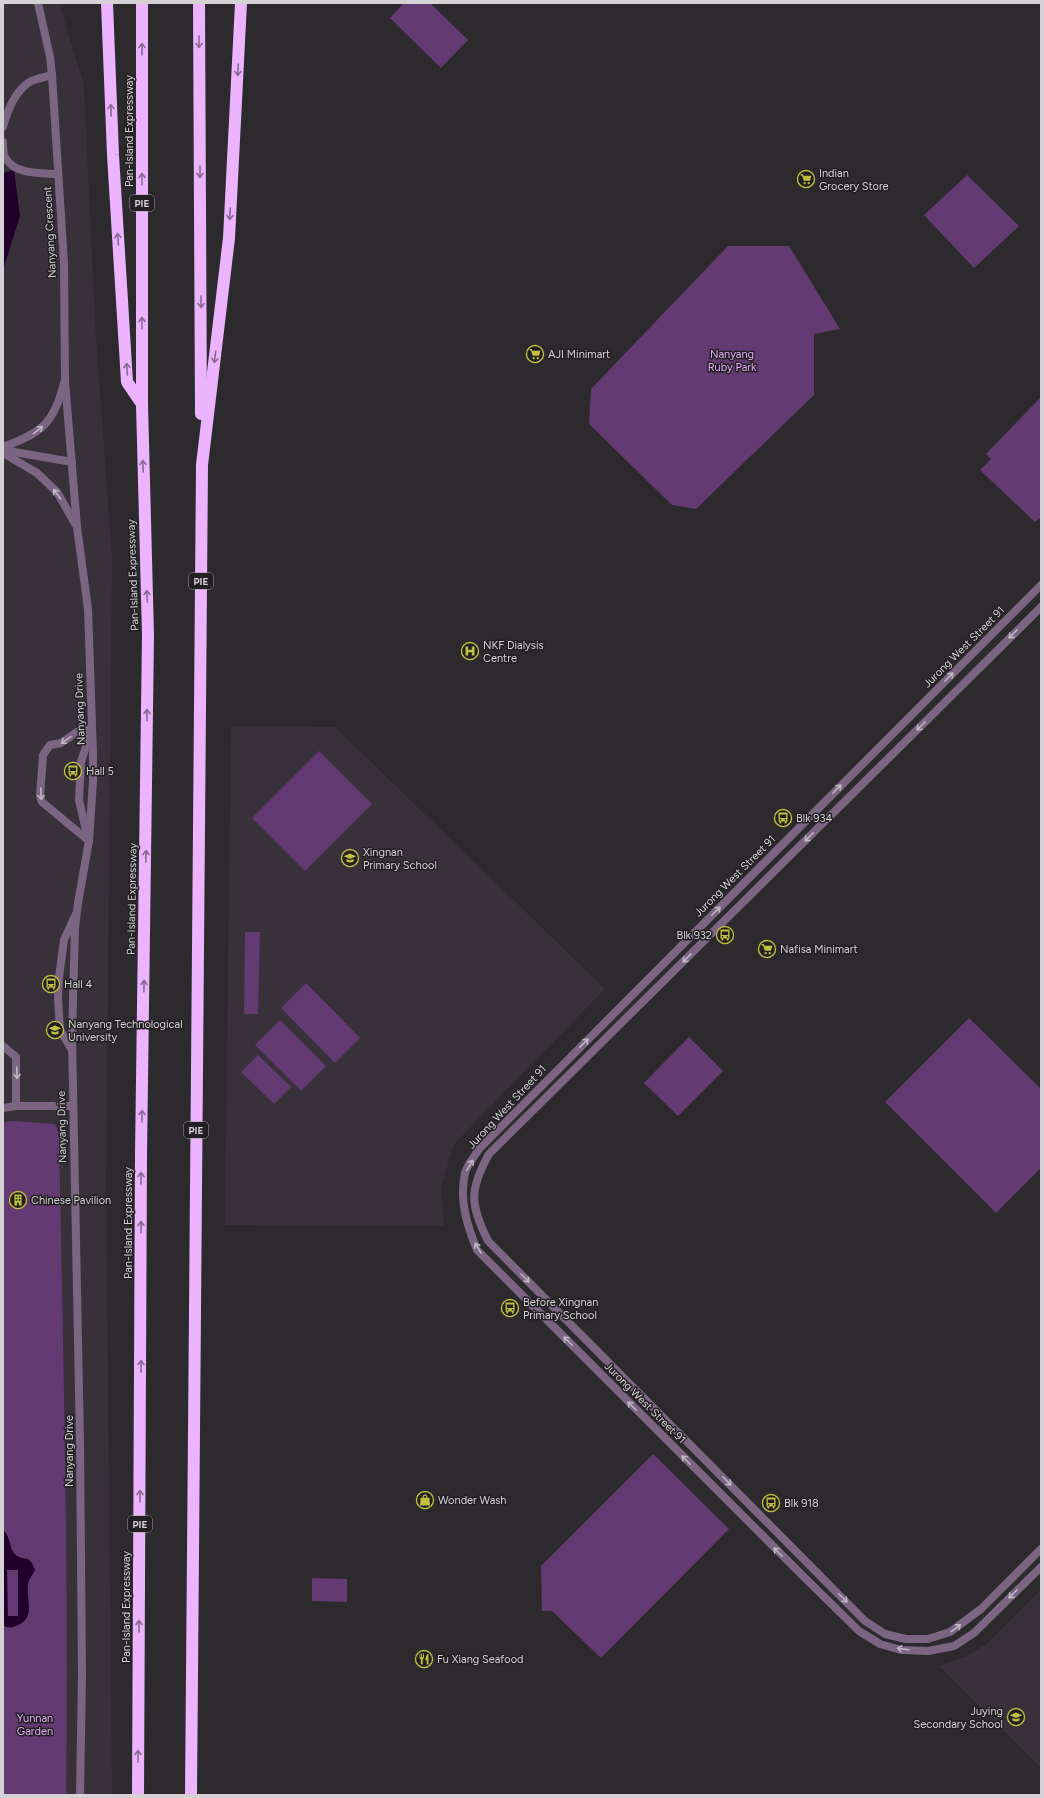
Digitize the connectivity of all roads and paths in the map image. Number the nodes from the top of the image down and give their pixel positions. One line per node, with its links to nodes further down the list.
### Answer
1 (38, 3): 6 (street, Nanyang Crescent)
2 (107, 3): 11 (highway, one-way to 2)
3 (142, 3): 11 (highway, Pan-Island Expressway / PIE, one-way to 3)
4 (199, 3): 14 (highway, PIE, one-way to 14)
5 (241, 3): 14 (highway, one-way to 14)
6 (52, 75): 7 (street); 9 (street, Nanyang Crescent)
7 (3, 127)
8 (3, 142): 9 (street)
9 (57, 174): 10 (street, Nanyang Crescent)
10 (65, 381): 12 (street, one-way to 10); 13 (street, Nanyang Crescent)
11 (142, 404): 29 (highway, Pan-Island Expressway / PIE, one-way to 11)
12 (3, 450): 13 (street); 15 (street, one-way to 12)
13 (72, 462): 15 (street, Nanyang Drive)
14 (202, 465): 30 (highway, PIE)
15 (77, 527): 18 (street, Nanyang Drive)
16 (1041, 585): 27 (street, Jurong West Street 91, one-way to 16)
17 (1041, 607): 26 (street, Jurong West Street 91, one-way to 26)
18 (92, 727): 19 (street, Nanyang Drive); 19 (street); 19 (street, one-way to 19)
19 (89, 841): 20 (street, Nanyang Drive)
20 (77, 911): 22 (street, Nanyang Drive); 22 (street)
21 (3, 1046): 23 (street, one-way to 23)
22 (72, 1050): 24 (street, Nanyang Drive)
23 (16, 1106): 24 (street); 25 (street)
24 (73, 1106): 28 (street, Nanyang Drive)
25 (3, 1108)
26 (1041, 1549)
27 (1041, 1567)
28 (80, 1795)
29 (138, 1795)
30 (191, 1795)

